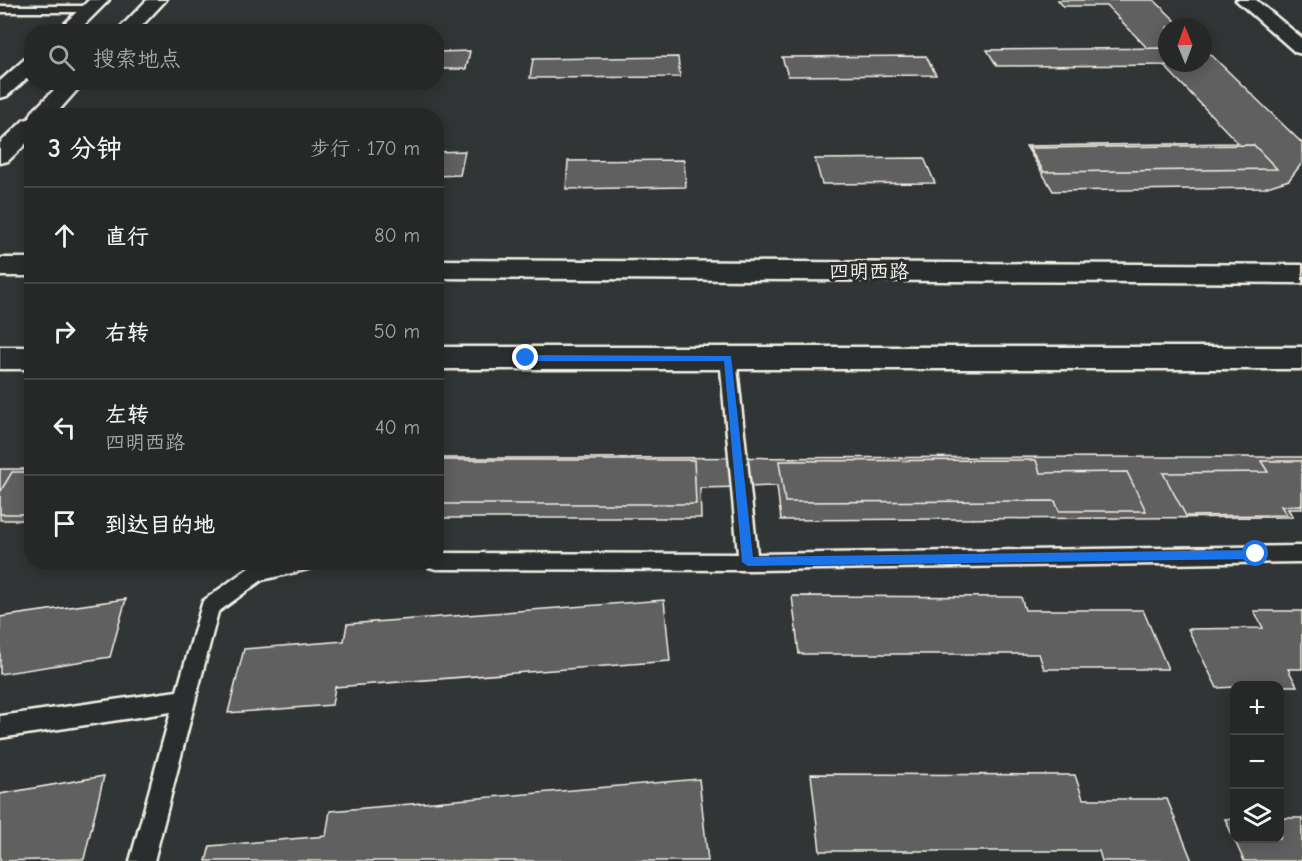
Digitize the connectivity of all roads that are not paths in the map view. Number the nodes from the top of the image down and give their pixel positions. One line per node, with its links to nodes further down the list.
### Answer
1 (6, 0): 5 (lane)
2 (156, 0): 7 (main road)
3 (1245, 0): 8 (main road)
4 (95, 4): 5 (lane); 6 (main road)
5 (0, 7)
6 (74, 24)
7 (133, 24)
8 (1302, 48)
9 (24, 70): 11 (main road)
10 (66, 90): 12 (main road)
11 (0, 92)
12 (49, 108)
13 (24, 133): 14 (main road)
14 (0, 156)
15 (0, 267): 16 (main road)
16 (24, 267)
17 (444, 269): 18 (main road, 四明西路)
18 (1302, 274)
19 (0, 358): 20 (main road)
20 (24, 358)
21 (444, 358): 22 (main road)
22 (728, 358): 23 (main road); 26 (lane)
23 (1302, 358)
24 (1302, 554): 26 (lane)
25 (444, 561): 26 (lane)
26 (748, 562)
27 (270, 570): 28 (lane)
28 (185, 700): 29 (lane); 30 (lane)
29 (0, 727)
30 (142, 861)

